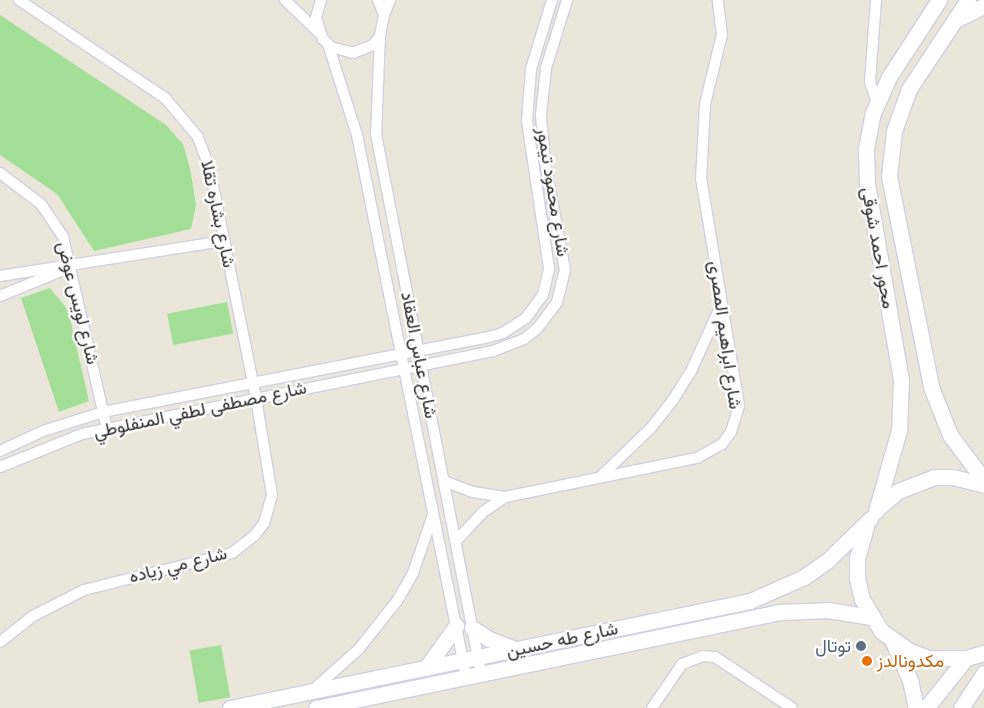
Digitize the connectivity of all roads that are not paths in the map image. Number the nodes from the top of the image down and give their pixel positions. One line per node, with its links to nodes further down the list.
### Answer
1 (286, 0): 15 (street)
2 (321, 0): 15 (street)
3 (378, 0): 13 (street)
4 (390, 0): 13 (street, شارع عباس العقاد)
5 (552, 0): 21 (street, شارع محمود تيمور)
6 (568, 0): 20 (street, شارع محمود تيمور)
7 (718, 0): 26 (street, شارع ابراهيم المصرى)
8 (876, 0): 18 (street)
9 (968, 0): 14 (street, محور احمد شوقى)
10 (22, 1): 22 (street, شارع بشاره تقلا)
11 (937, 2): 18 (street, محور احمد شوقى)
12 (984, 6): 14 (street)
13 (384, 15): 16 (street, شارع عباس العقاد)
14 (954, 20): 38 (street, محور احمد شوقى)
15 (320, 34): 17 (street)
16 (380, 36): 17 (street); 27 (street, شارع عباس العقاد)
17 (328, 44): 28 (street, شارع عباس العقاد)
18 (877, 103): 43 (street, محور احمد شوقى)
19 (0, 173): 23 (street, شارع لويس عوض)
20 (550, 185): 21 (street); 29 (street, شارع محمود تيمور)
21 (536, 188): 27 (street, شارع محمود تيمور)
22 (224, 241): 23 (street); 31 (street, شارع بشاره تقلا)
23 (72, 267): 24 (street); 25 (street); 33 (street, شارع لويس عوض)
24 (0, 276)
25 (0, 296)
26 (721, 304): 37 (street); 37 (street, شارع ابراهيم المصرى)
27 (418, 350): 28 (street, شارع محمود تيمور); 29 (street, شارع عباس العقاد)
28 (401, 353): 30 (street, شارع عباس العقاد); 31 (street, شارع مصطفى لطفي المنفلوطي)
29 (421, 364): 30 (street, شارع محمود تيمور); 39 (street, شارع عباس العقاد)
30 (404, 368): 32 (street, شارع مصطفى لطفي المنفلوطي); 42 (street, شارع عباس العقاد)
31 (253, 383): 32 (street, شارع بشاره تقلا); 33 (street, شارع مصطفى لطفي المنفلوطي)
32 (256, 398): 34 (street, شارع مصطفى لطفي المنفلوطي); 48 (street, شارع مي زياده)
33 (103, 412): 34 (street, شارع لويس عوض); 35 (street, شارع مصطفى لطفي المنفلوطي)
34 (107, 429): 36 (street, شارع مصطفى لطفي المنفلوطي)
35 (0, 451)
36 (0, 467)
37 (599, 478): 41 (street, شارع ابراهيم المصرى)
38 (984, 480)
39 (444, 481): 41 (street, شارع ابراهيم المصرى); 44 (street, شارع عباس العقاد)
40 (984, 485): 43 (street, شارع طه حسين)
41 (505, 497): 44 (street, شارع ابراهيم المصرى)
42 (433, 514): 46 (street, شارع عباس العقاد); 59 (street)
43 (873, 515): 45 (street, محور احمد شوقى); 50 (street, شارع طه حسين)
44 (456, 541): 47 (street, شارع عباس العقاد)
45 (871, 617): 49 (street); 56 (street, شارع طه حسين)
46 (456, 626): 54 (street, شارع عباس العقاد); 55 (street)
47 (472, 628): 50 (street); 52 (street, شارع عباس العقاد)
48 (0, 642)
49 (893, 642): 53 (street); 65 (street)
50 (517, 650): 52 (street, شارع طه حسين)
51 (984, 653): 53 (street)
52 (478, 658): 54 (street, شارع طه حسين); 56 (street, شارع عباس العقاد)
53 (966, 658): 66 (street)
54 (463, 660): 55 (street, شارع طه حسين); 58 (street, شارع عباس العقاد)
55 (426, 668): 59 (street, شارع طه حسين)
56 (481, 673): 58 (street, شارع طه حسين)
57 (984, 673): 67 (street)
58 (466, 676): 60 (street, شارع طه حسين)
59 (312, 691): 61 (street, شارع طه حسين)
60 (357, 704): 62 (street, شارع طه حسين)
61 (230, 708)
62 (316, 708)
63 (652, 708): 64 (street)
64 (792, 708)
65 (916, 708)
66 (926, 708)
67 (961, 708)

